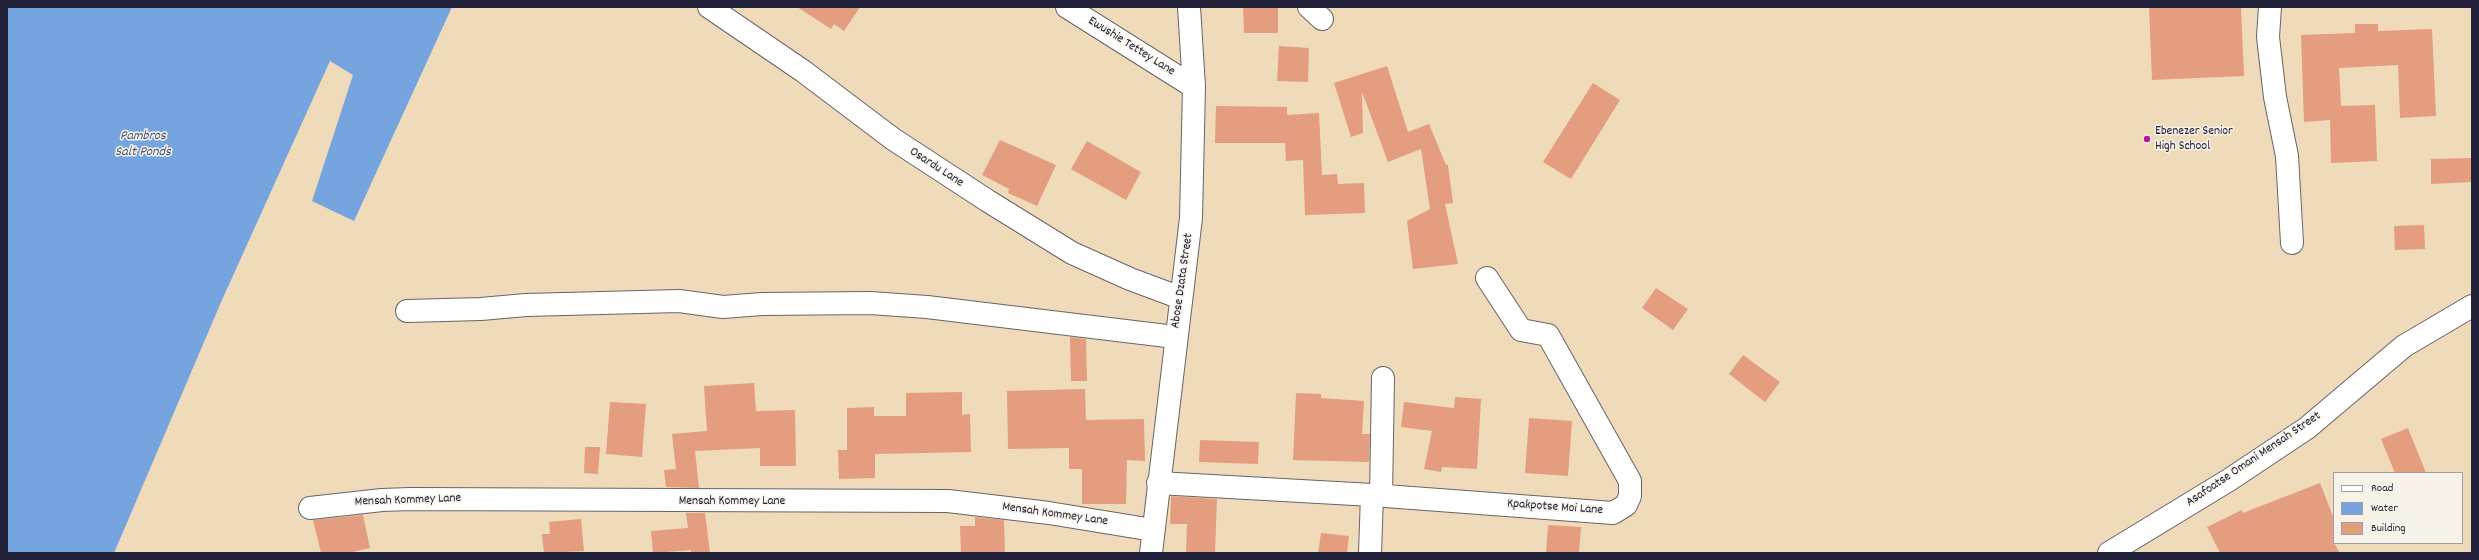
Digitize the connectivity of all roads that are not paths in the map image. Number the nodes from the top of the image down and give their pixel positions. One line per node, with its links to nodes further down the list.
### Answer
1 (709, 7): 8 (street, Osardu Lane)
2 (1067, 7): 5 (street, Ewushie Tettey Lane)
3 (1189, 7): 5 (street, Abose Dzata Street)
4 (2270, 7): 6 (street)
5 (1194, 87): 8 (street, Abose Dzata Street)
6 (2292, 243)
7 (1487, 278): 14 (street, Kpakpotse Moi Lane)
8 (1181, 298): 11 (street, Abose Dzata Street)
9 (2472, 306): 19 (street, Asafoatse Omani Mensah Street)
10 (407, 311): 11 (street)
11 (1175, 337): 13 (street, Abose Dzata Street)
12 (1383, 378): 14 (street)
13 (1158, 483): 14 (street, Kpakpotse Moi Lane); 16 (street, Abose Dzata Street)
14 (1376, 495): 18 (street)
15 (310, 508): 16 (street, Mensah Kommey Lane)
16 (1153, 530): 17 (street, Abose Dzata Street)
17 (1151, 553)
18 (1370, 553)
19 (2109, 553)

